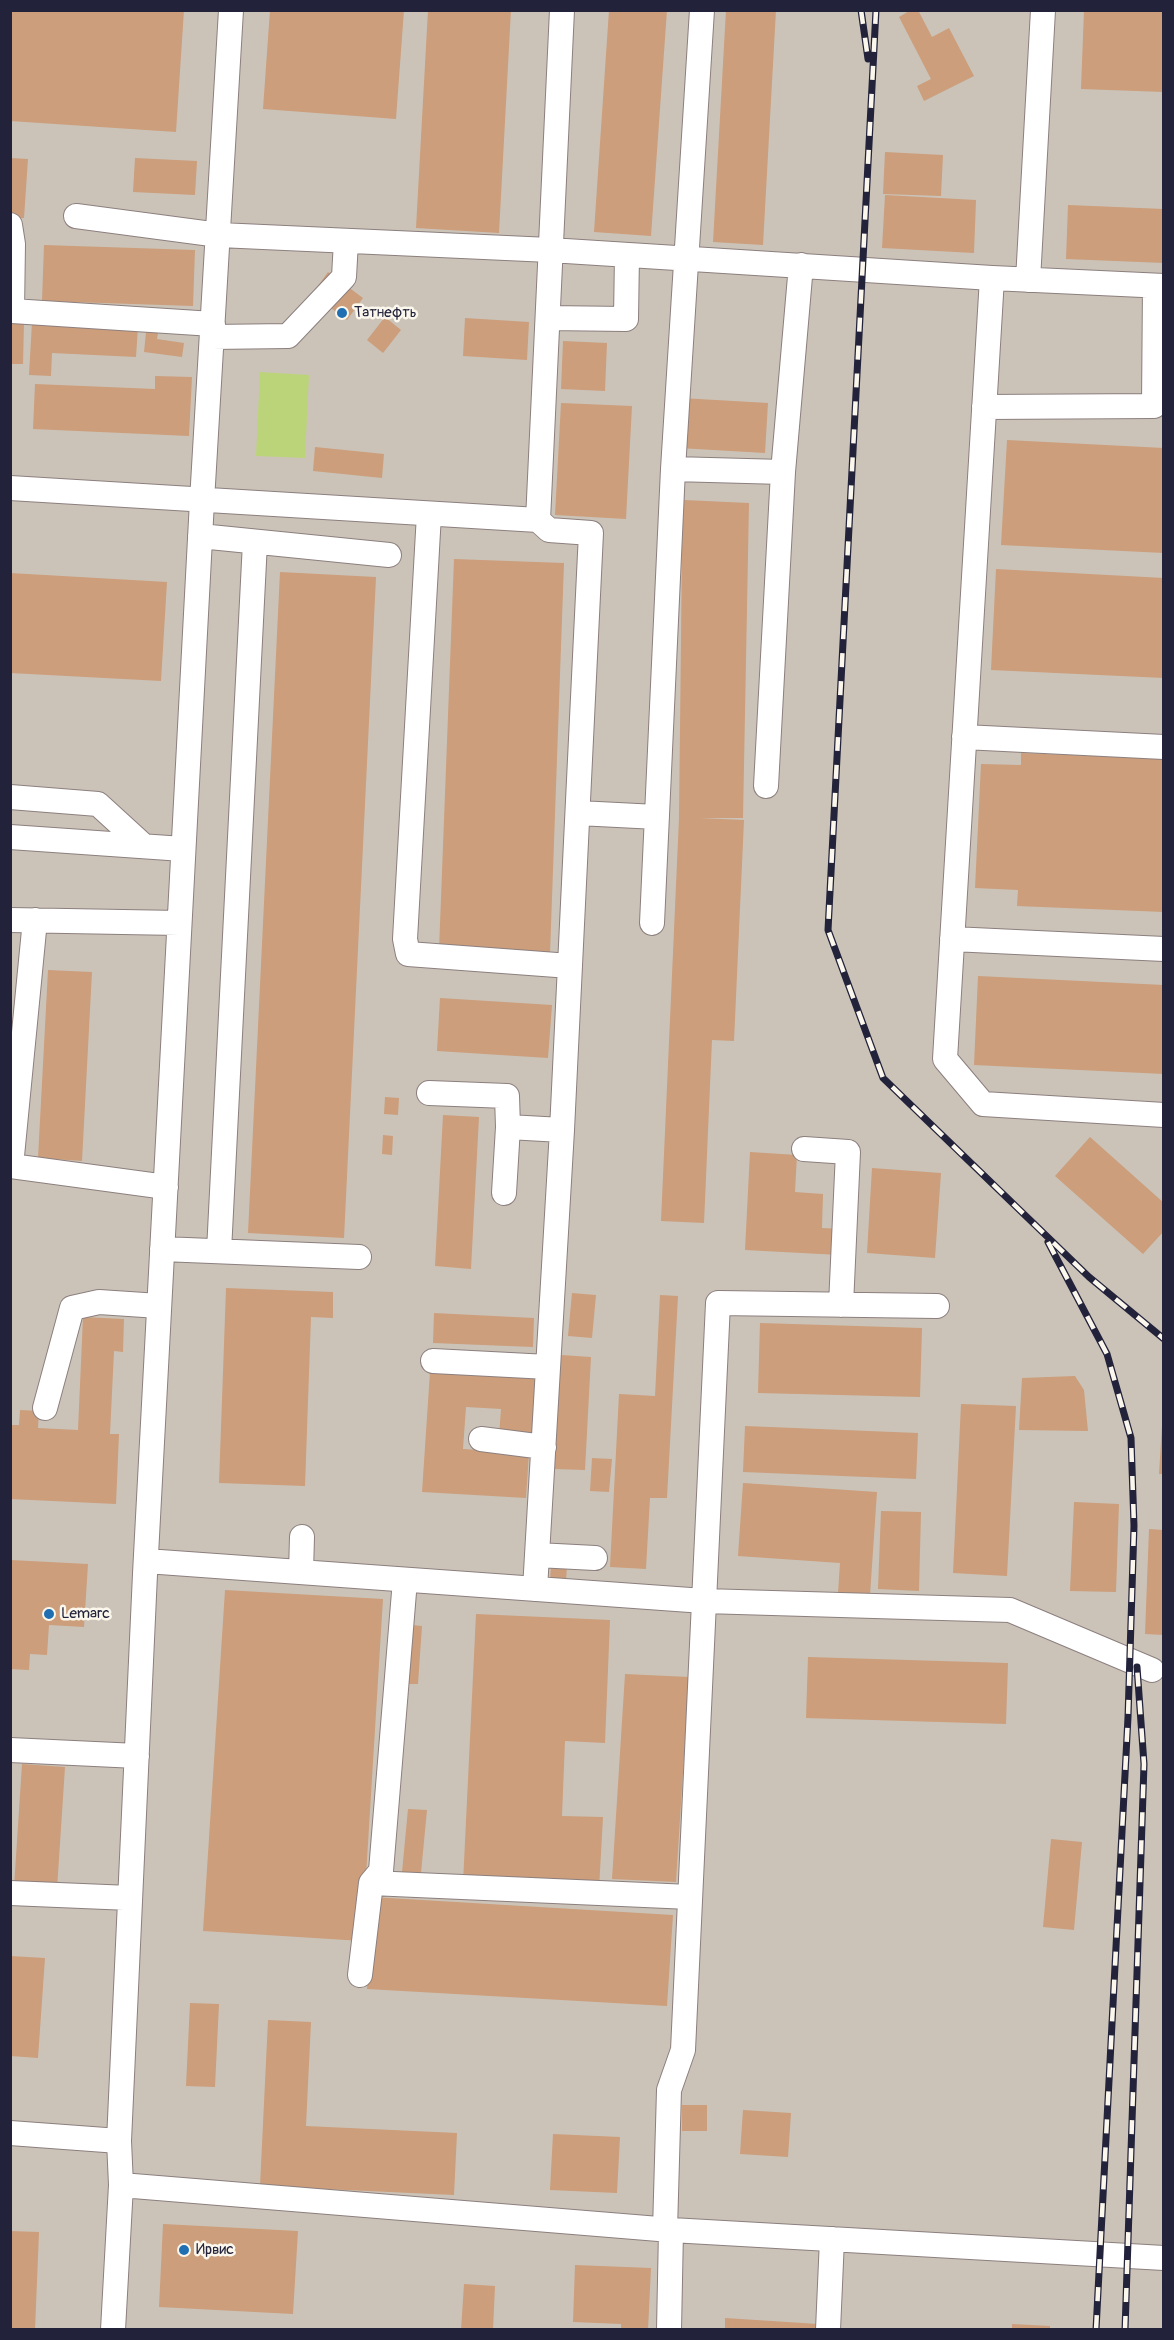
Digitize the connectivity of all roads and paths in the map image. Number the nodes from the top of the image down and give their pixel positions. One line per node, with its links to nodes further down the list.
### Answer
1 (231, 10): 7 (street)
2 (562, 10): 9 (street)
3 (702, 10): 11 (street)
4 (1044, 10): 14 (street)
5 (76, 216): 7 (street)
6 (10, 225): 17 (street)
7 (219, 235): 8 (street); 17 (street)
8 (346, 241): 9 (street); 17 (street)
9 (550, 250): 10 (street); 16 (street)
10 (627, 255): 11 (street); 16 (street)
11 (686, 259): 12 (street); 19 (street)
12 (801, 265): 13 (street); 20 (street)
13 (992, 278): 14 (street); 18 (street)
14 (1028, 280): 15 (street)
15 (1159, 286): 18 (street)
16 (548, 318): 24 (street)
17 (213, 331): 22 (street)
18 (984, 407): 28 (street)
19 (673, 469): 20 (street); 33 (street)
20 (783, 471): 30 (street)
21 (10, 488): 22 (street)
22 (202, 501): 23 (street); 25 (street)
23 (429, 514): 24 (street); 43 (street)
24 (538, 520): 32 (street)
25 (200, 536): 26 (street); 36 (street)
26 (255, 542): 27 (street); 53 (street)
27 (389, 555)
28 (964, 737): 29 (street); 41 (street)
29 (1164, 747)
30 (766, 786)
31 (10, 796): 35 (street)
32 (578, 813): 33 (street); 43 (street)
33 (657, 817): 40 (street)
34 (10, 837): 35 (street)
35 (144, 846): 36 (street)
36 (183, 849): 39 (street)
37 (10, 920): 38 (street)
38 (35, 920): 39 (street); 46 (street)
39 (180, 923): 50 (street)
40 (652, 923)
41 (952, 939): 42 (street); 45 (street)
42 (1164, 949)
43 (570, 966): 48 (street)
44 (429, 1093): 47 (street)
45 (1164, 1115)
46 (13, 1122): 50 (street)
47 (508, 1127): 48 (street); 51 (street)
48 (562, 1130): 59 (street)
49 (804, 1149): 55 (street)
50 (166, 1187): 52 (street)
51 (504, 1193)
52 (162, 1249): 53 (street); 56 (street)
53 (219, 1251): 54 (street)
54 (359, 1257)
55 (841, 1305): 57 (street); 70 (street)
56 (159, 1306): 60 (street); 66 (street)
57 (937, 1306)
58 (433, 1361): 59 (street)
59 (548, 1367): 62 (street)
60 (45, 1408)
61 (481, 1439): 62 (street)
62 (544, 1447): 64 (street)
63 (303, 1537): 67 (street)
64 (537, 1555): 65 (street); 69 (street)
65 (595, 1558)
66 (146, 1561): 67 (street); 73 (street)
67 (301, 1572): 68 (street)
68 (404, 1579): 69 (street); 74 (street)
69 (535, 1589): 70 (street)
70 (704, 1600): 71 (street); 76 (street)
71 (1152, 1670)
72 (10, 1750): 73 (street)
73 (137, 1756): 77 (street)
74 (371, 1883): 76 (street); 78 (street)
75 (10, 1893): 77 (street)
76 (690, 1897): 82 (street)
77 (130, 1898): 80 (street)
78 (360, 1975)
79 (10, 2133): 80 (street)
80 (119, 2141): 81 (street)
81 (121, 2186): 82 (street); 85 (street)
82 (668, 2230): 83 (street); 86 (street)
83 (832, 2239): 84 (street); 87 (street)
84 (1164, 2258)
85 (113, 2330)
86 (669, 2330)
87 (828, 2330)

